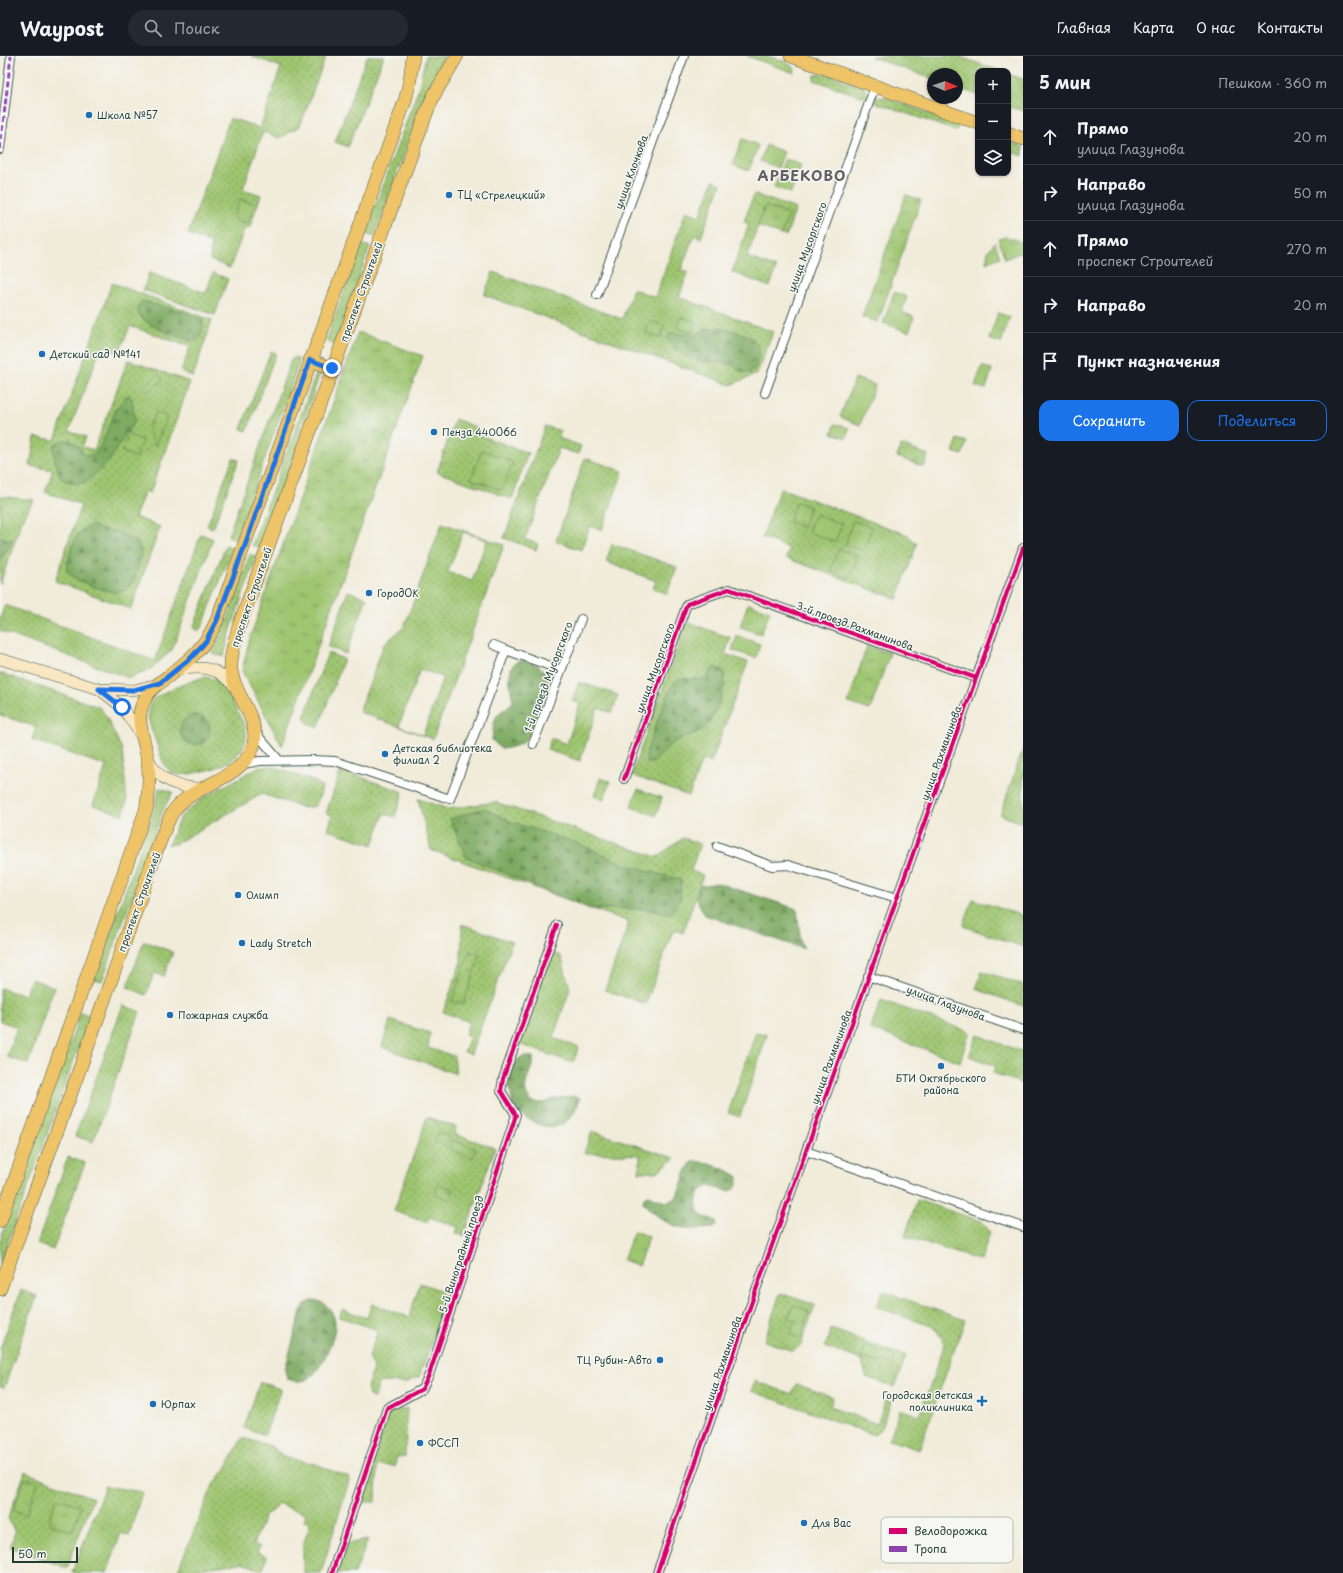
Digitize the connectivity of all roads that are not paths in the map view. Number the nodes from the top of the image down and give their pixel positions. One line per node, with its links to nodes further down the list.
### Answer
1 (11, 56): 10 (street)
2 (413, 56): 12 (main road)
3 (457, 56): 13 (main road, проспект Строителей)
4 (684, 56): 11 (street, улица Клочкова)
5 (792, 56): 6 (main road)
6 (875, 86): 7 (main road); 14 (street, улица Мусоргского)
7 (975, 122)
8 (1011, 135): 9 (main road)
9 (1023, 139)
10 (0, 148)
11 (597, 295)
12 (310, 360): 13 (main road); 21 (main road)
13 (332, 368): 26 (main road, проспект Строителей)
14 (765, 393)
15 (1023, 548): 23 (street, улица Рахманинова)
16 (729, 589): 23 (street, 3-й проезд Рахманинова); 33 (street, улица Мусоргского)
17 (581, 618): 22 (street, 1-й проезд Мусоргского)
18 (494, 645): 19 (street)
19 (506, 650): 22 (street); 31 (street)
20 (0, 659): 25 (street)
21 (176, 670): 24 (main road); 26 (street)
22 (561, 670): 29 (street, 1-й проезд Мусоргского)
23 (976, 678): 36 (street, улица Рахманинова)
24 (160, 683): 25 (street); 28 (main road)
25 (99, 689): 28 (street)
26 (237, 690): 27 (main road, проспект Строителей)
27 (254, 728): 31 (street); 32 (main road, проспект Строителей)
28 (143, 738): 30 (main road)
29 (533, 744)
30 (148, 757): 34 (street); 41 (main road)
31 (279, 760): 32 (street)
32 (241, 765): 34 (main road, проспект Строителей)
33 (624, 779)
34 (205, 788): 43 (main road, проспект Строителей)
35 (717, 846): 36 (street)
36 (897, 898): 38 (street, улица Рахманинова)
37 (557, 925): 44 (street, 5-й Виноградный проезд)
38 (868, 976): 39 (street, улица Глазунова); 40 (street, улица Рахманинова)
39 (1023, 1030)
40 (806, 1151): 42 (street); 45 (street, улица Рахманинова)
41 (0, 1220)
42 (1023, 1227)
43 (0, 1289)
44 (332, 1573)
45 (657, 1573)

